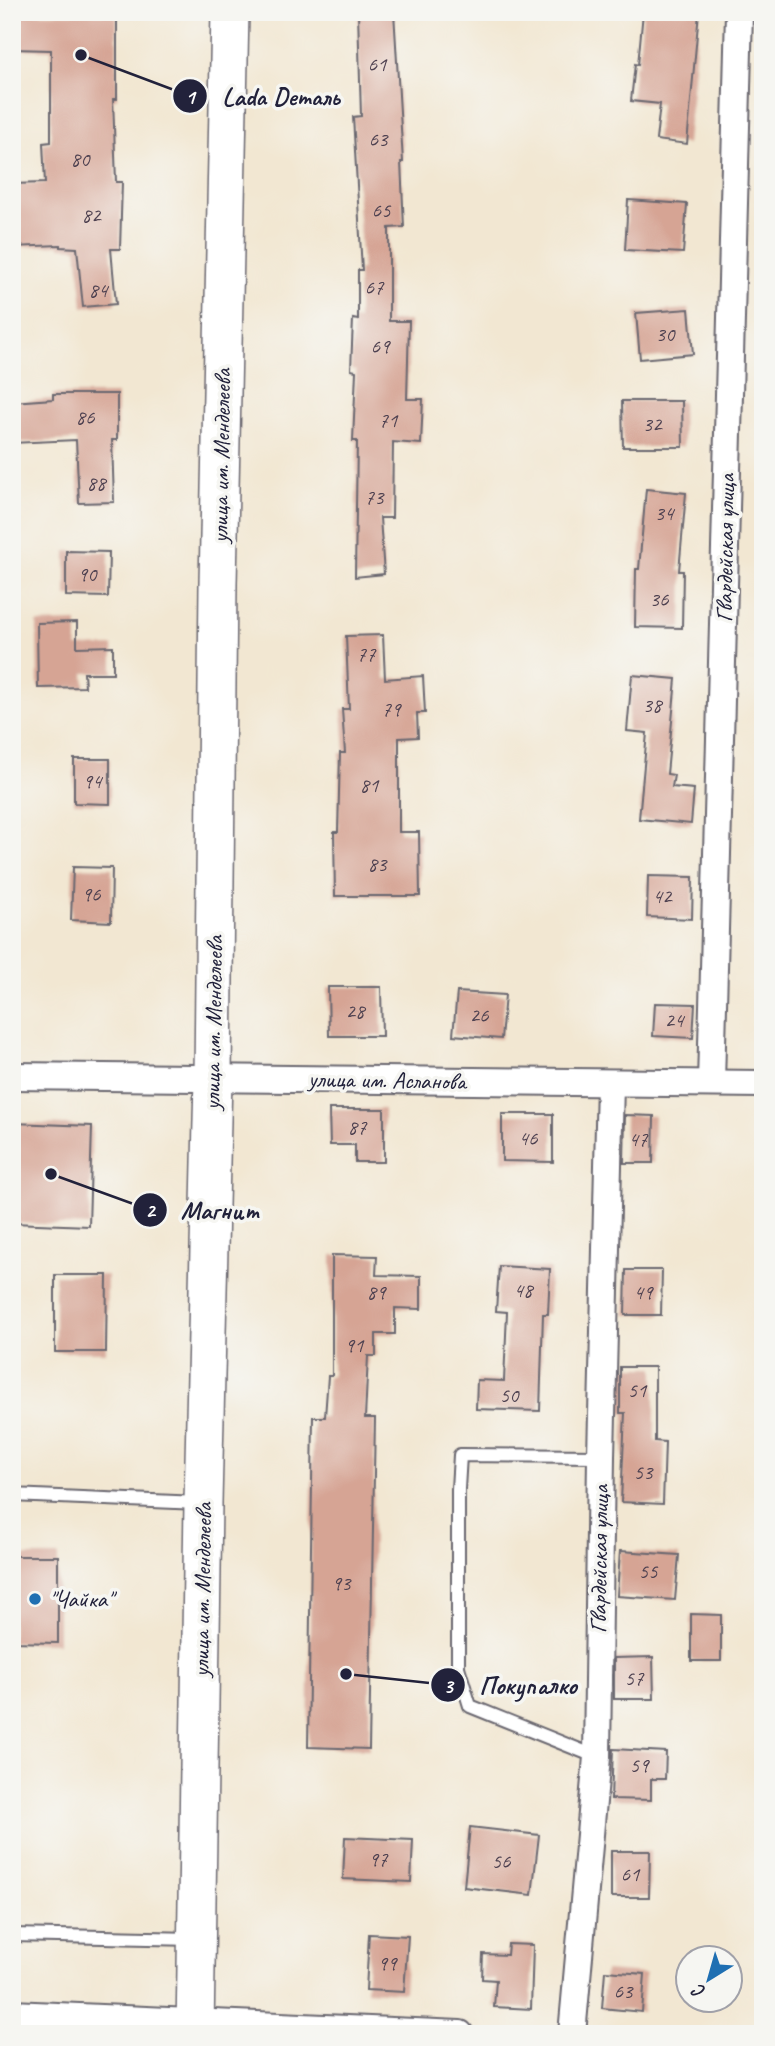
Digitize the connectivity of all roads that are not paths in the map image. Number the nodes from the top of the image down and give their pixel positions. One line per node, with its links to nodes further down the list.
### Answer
1 (230, 12): 4 (main road, улица им. Менделеева)
2 (739, 12): 6 (street, Гвардейская улица)
3 (12, 1076): 4 (street, улица им. Асланова)
4 (213, 1078): 5 (street, улица им. Асланова); 10 (main road, улица им. Менделеева)
5 (610, 1083): 6 (street, улица им. Асланова); 8 (street, Гвардейская улица)
6 (711, 1083): 7 (street, улица им. Асланова)
7 (763, 1084)
8 (601, 1456): 11 (street, Гвардейская улица); 11 (lane)
9 (12, 1495): 10 (lane)
10 (203, 1503): 13 (main road, улица им. Менделеева)
11 (597, 1756): 17 (street, Гвардейская улица)
12 (12, 1935): 13 (lane)
13 (196, 1940): 15 (main road, улица им. Менделеева)
14 (12, 2014): 15 (street)
15 (195, 2028): 16 (street)
16 (460, 2034)
17 (572, 2034)

